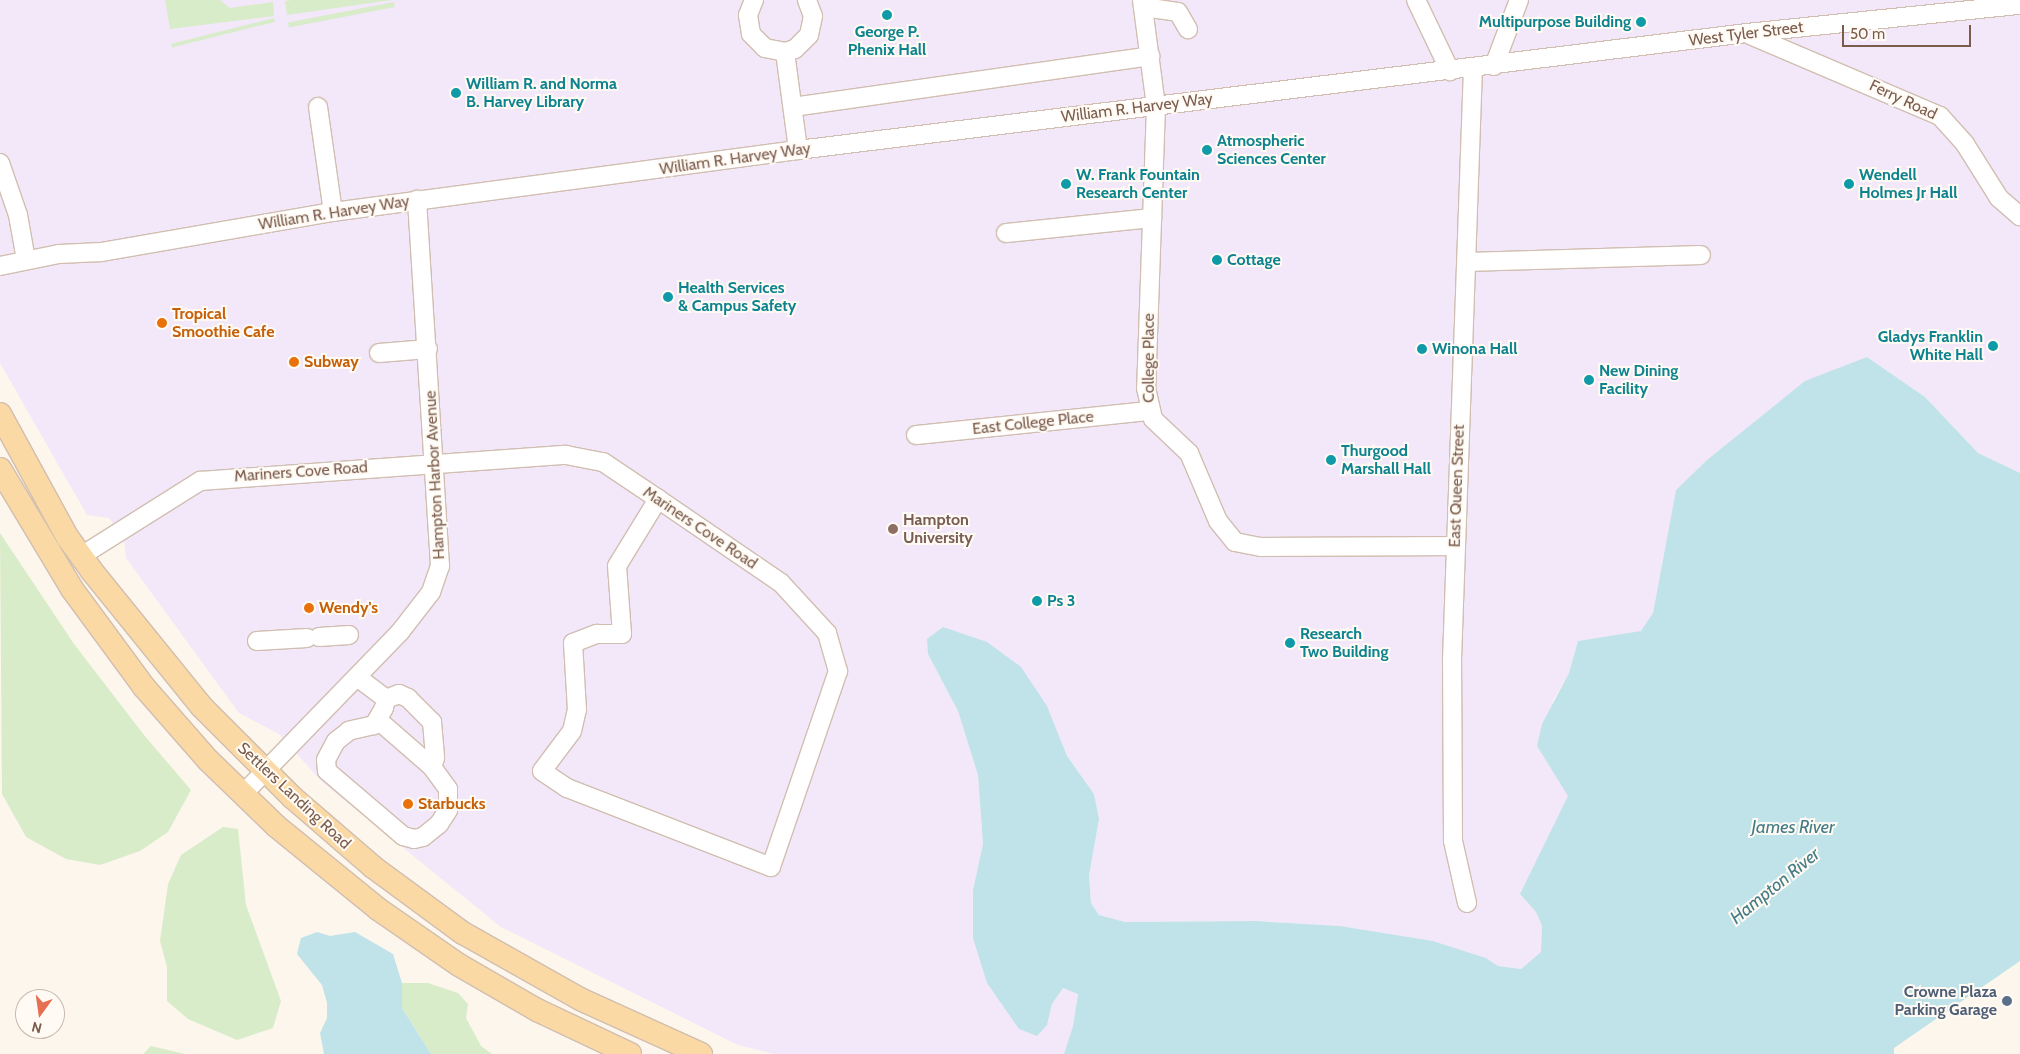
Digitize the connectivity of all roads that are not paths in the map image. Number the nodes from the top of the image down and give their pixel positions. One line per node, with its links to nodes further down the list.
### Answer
1 (754, 0): 9 (street)
2 (807, 0): 9 (street)
3 (1416, 0): 13 (street)
4 (1518, 0): 11 (street)
5 (1143, 3): 7 (street); 10 (street, College Place)
6 (2020, 4): 8 (street, West Tyler Street)
7 (1188, 29)
8 (1747, 33): 11 (street, West Tyler Street); 21 (street, Ferry Road)
9 (785, 52): 16 (street)
10 (1150, 56): 14 (street, College Place); 16 (street)
11 (1494, 66): 12 (street, West Tyler Street)
12 (1473, 68): 13 (street, William R. Harvey Way); 26 (street, East Queen Street)
13 (1450, 71): 14 (street, William R. Harvey Way)
14 (1156, 106): 17 (street, William R. Harvey Way); 22 (street, College Place)
15 (318, 107): 20 (street)
16 (793, 107): 17 (street)
17 (798, 150): 19 (street, William R. Harvey Way)
18 (0, 163): 25 (street)
19 (417, 200): 20 (street, William R. Harvey Way); 28 (street, Hampton Harbor Avenue)
20 (332, 212): 25 (street, William R. Harvey Way)
21 (2020, 216)
22 (1152, 218): 23 (street); 30 (street, College Place)
23 (1006, 234)
24 (1701, 255): 26 (street)
25 (26, 260): 27 (street, William R. Harvey Way)
26 (1467, 262): 36 (street, East Queen Street)
27 (0, 266)
28 (428, 350): 29 (street); 33 (street, Hampton Harbor Avenue)
29 (379, 353)
30 (1149, 411): 32 (street, East College Place); 36 (street, College Place)
31 (0, 414): 37 (main road, Settlers Landing Road)
32 (916, 435)
33 (436, 462): 35 (street, Mariners Cove Road); 37 (street, Mariners Cove Road); 40 (street, Hampton Harbor Avenue)
34 (0, 469): 45 (main road, Settlers Landing Road)
35 (658, 500): 35 (street, Mariners Cove Road)
36 (1455, 546): 46 (street, East Queen Street)
37 (81, 556): 44 (main road, Settlers Landing Road)
38 (349, 635): 39 (street)
39 (258, 641)
40 (357, 676): 41 (street); 44 (street, Hampton Harbor Avenue)
41 (386, 699): 42 (street); 43 (street)
42 (379, 721): 43 (street); 43 (street)
43 (432, 767)
44 (265, 771): 45 (street, Hampton Harbor Avenue); 48 (main road, Settlers Landing Road)
45 (243, 794): 47 (main road, Settlers Landing Road)
46 (1468, 903)
47 (630, 1054)
48 (701, 1054)

